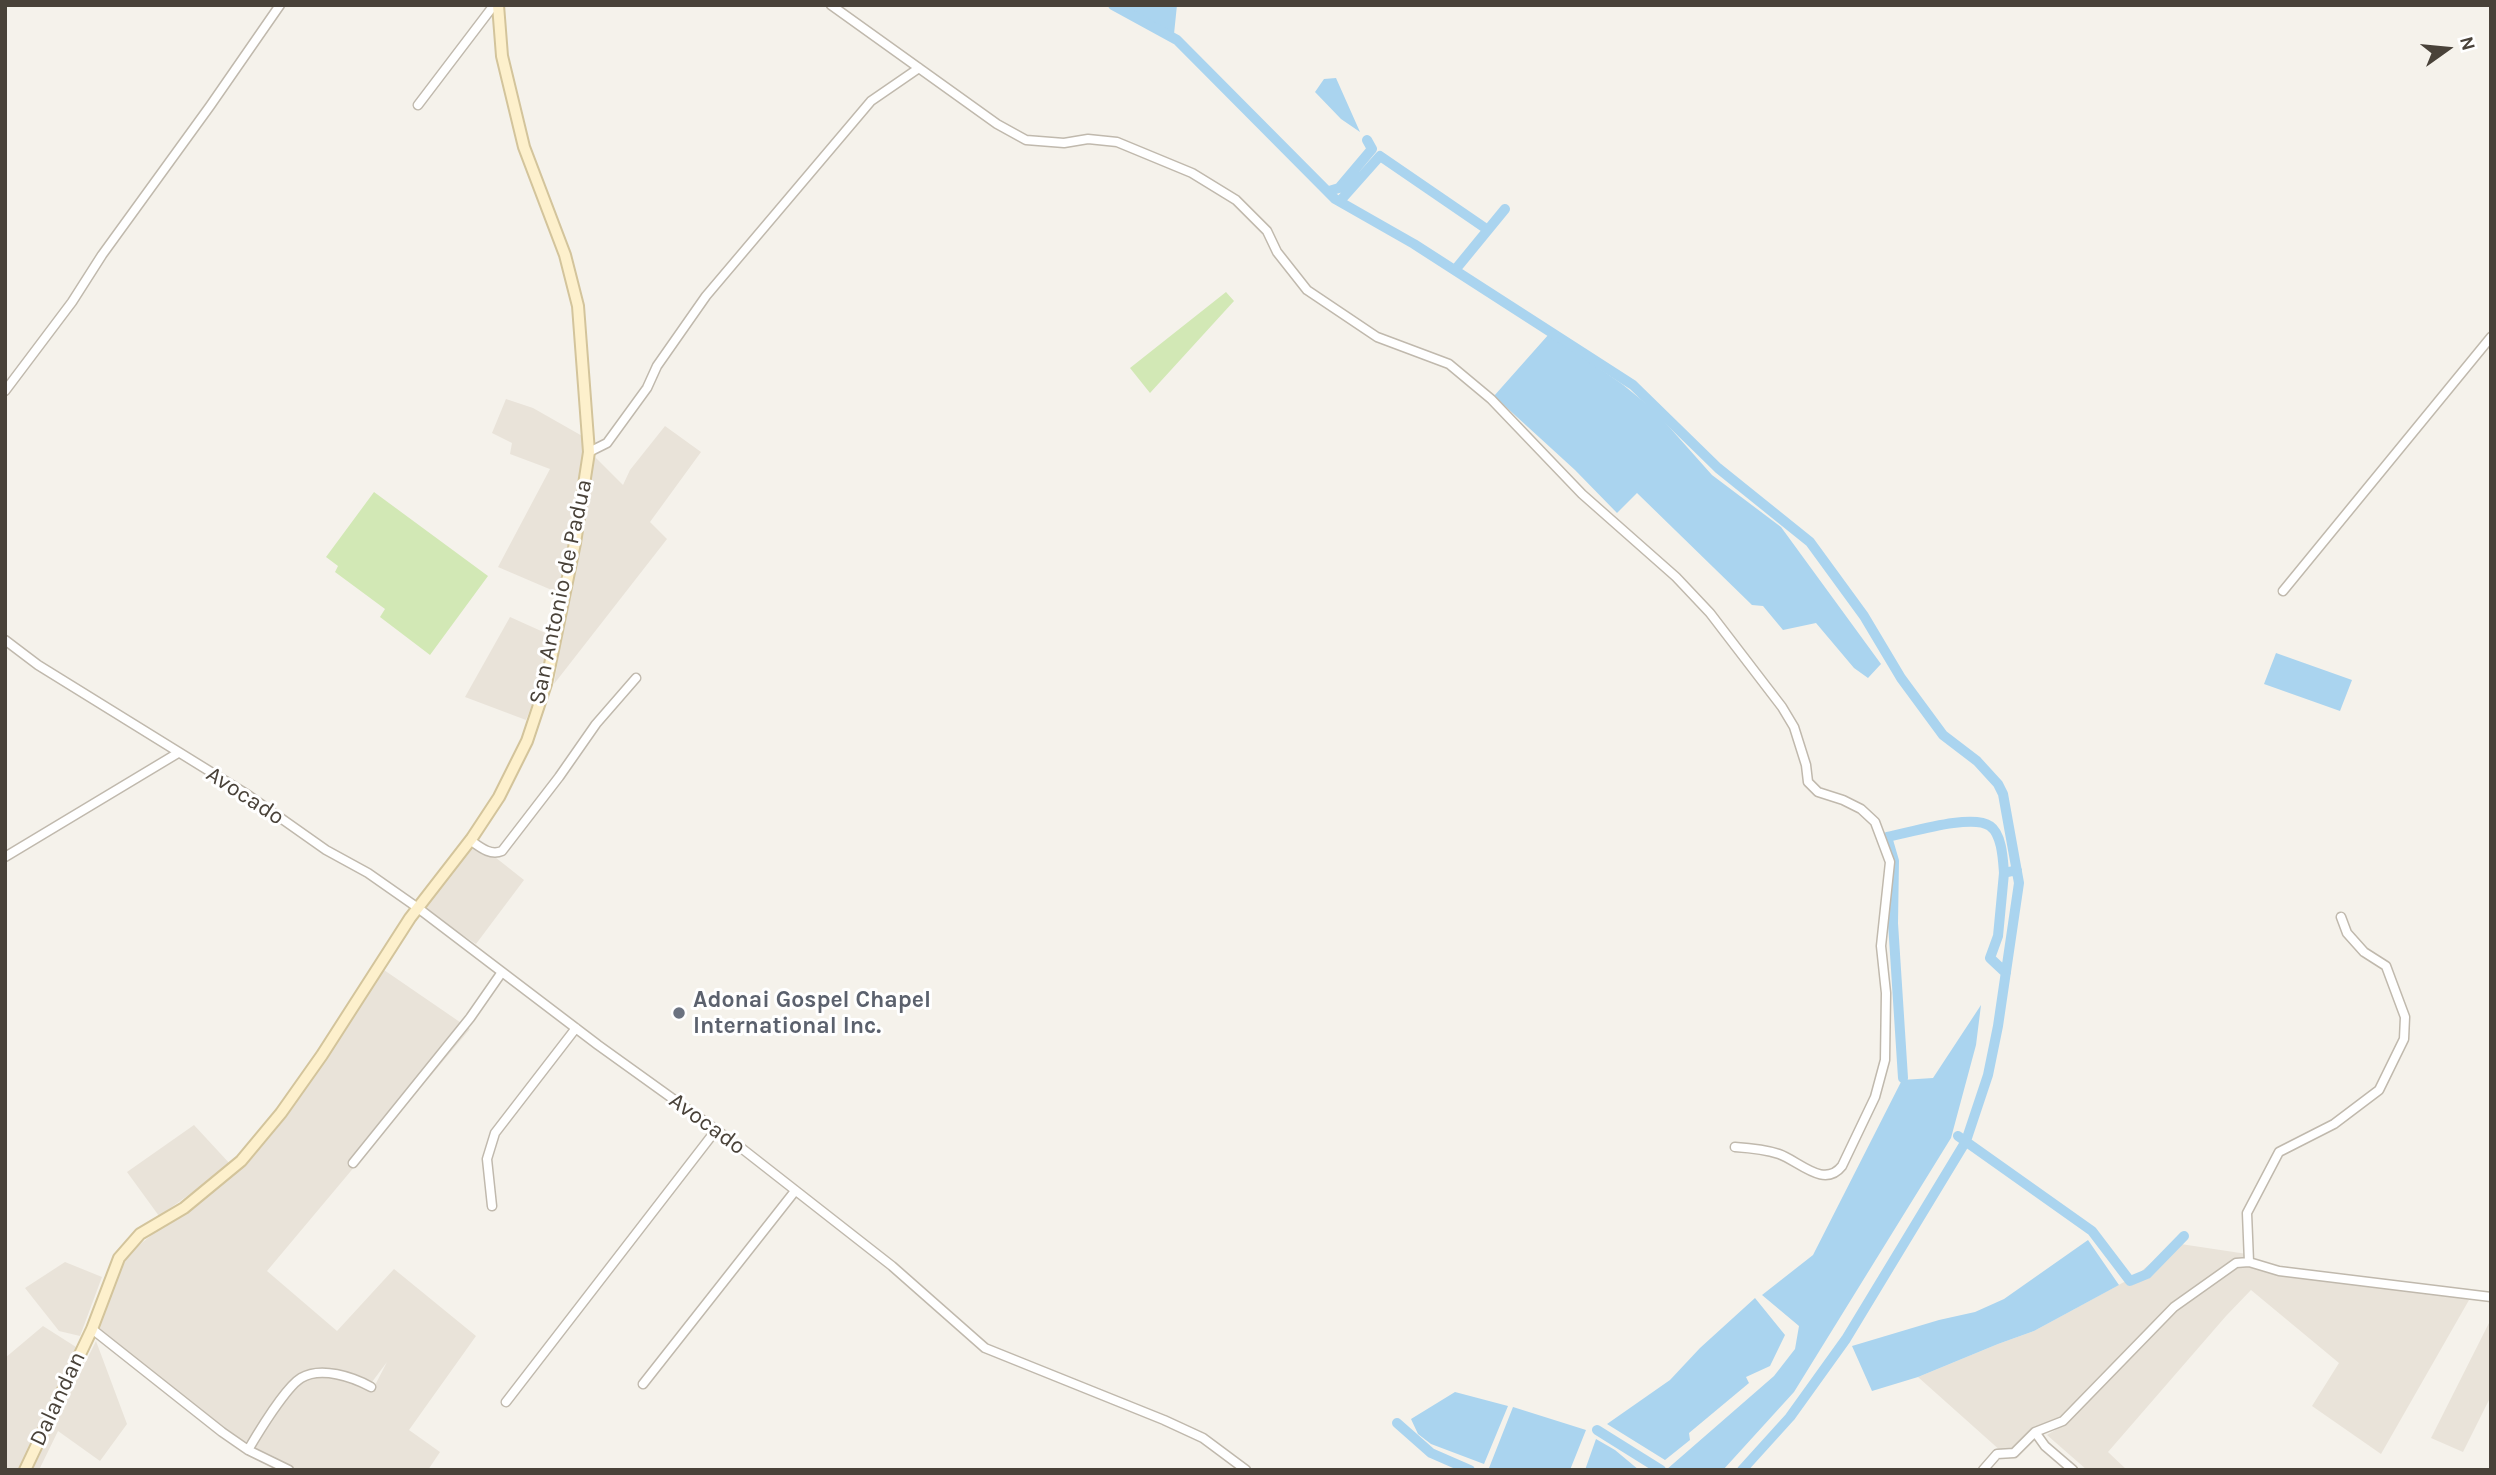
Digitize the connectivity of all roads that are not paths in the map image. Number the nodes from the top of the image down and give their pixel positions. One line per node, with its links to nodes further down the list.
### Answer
1 (280, 5): 7 (street)
2 (496, 5): 5 (street); 8 (street, San Antonio de Padua)
3 (831, 5): 4 (street)
4 (919, 68): 8 (street); 20 (street)
5 (418, 106)
6 (2491, 337): 9 (street)
7 (5, 391)
8 (589, 452): 13 (street, San Antonio de Padua)
9 (2283, 590)
10 (5, 640): 12 (street, Avocado)
11 (636, 678): 13 (street)
12 (178, 753): 14 (street); 15 (street, Avocado)
13 (470, 840): 15 (street, San Antonio de Padua)
14 (5, 857)
15 (418, 908): 17 (street, Avocado); 26 (street, San Antonio de Padua)
16 (2341, 917): 24 (street)
17 (502, 972): 18 (street, Avocado); 21 (street)
18 (576, 1028): 19 (street, Avocado); 23 (street)
19 (716, 1130): 22 (street, Avocado); 29 (street)
20 (1735, 1147)
21 (353, 1163)
22 (795, 1191): 27 (street); 34 (street, Avocado)
23 (492, 1206)
24 (2249, 1262): 25 (street); 30 (street)
25 (2491, 1297)
26 (92, 1329): 31 (street); 32 (street, Dalandan)
27 (643, 1384)
28 (371, 1387): 31 (street)
29 (506, 1402)
30 (2035, 1432): 35 (street); 36 (street)
31 (248, 1450): 33 (street)
32 (25, 1470)
33 (289, 1470)
34 (1246, 1470)
35 (1983, 1470)
36 (2073, 1470)

